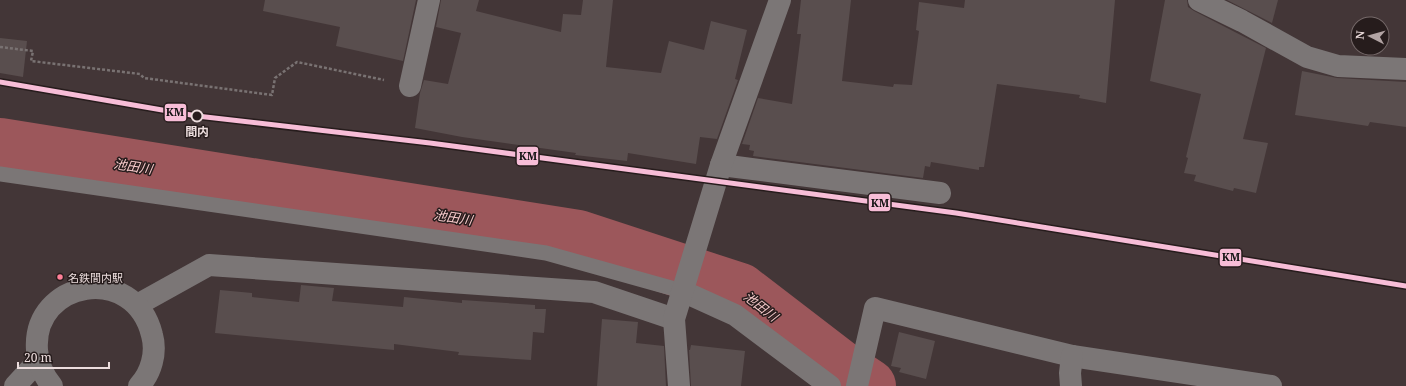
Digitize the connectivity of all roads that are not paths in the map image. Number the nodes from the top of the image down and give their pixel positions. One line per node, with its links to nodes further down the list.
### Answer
1 (429, 0): 5 (street)
2 (780, 0): 6 (street)
3 (1199, 0): 4 (street)
4 (1406, 69)
5 (410, 86)
6 (721, 165): 8 (street); 9 (street)
7 (0, 174): 9 (lane)
8 (940, 193)
9 (682, 289): 11 (street); 18 (street)
10 (137, 305): 11 (street); 13 (street); 16 (street)
11 (674, 319): 17 (street)
12 (1072, 356): 19 (street); 20 (street); 21 (street)
13 (38, 361): 14 (street); 15 (street)
14 (15, 386)
15 (52, 386)
16 (138, 386)
17 (679, 386)
18 (830, 386)
19 (857, 386)
20 (1071, 386)
21 (1271, 386)

